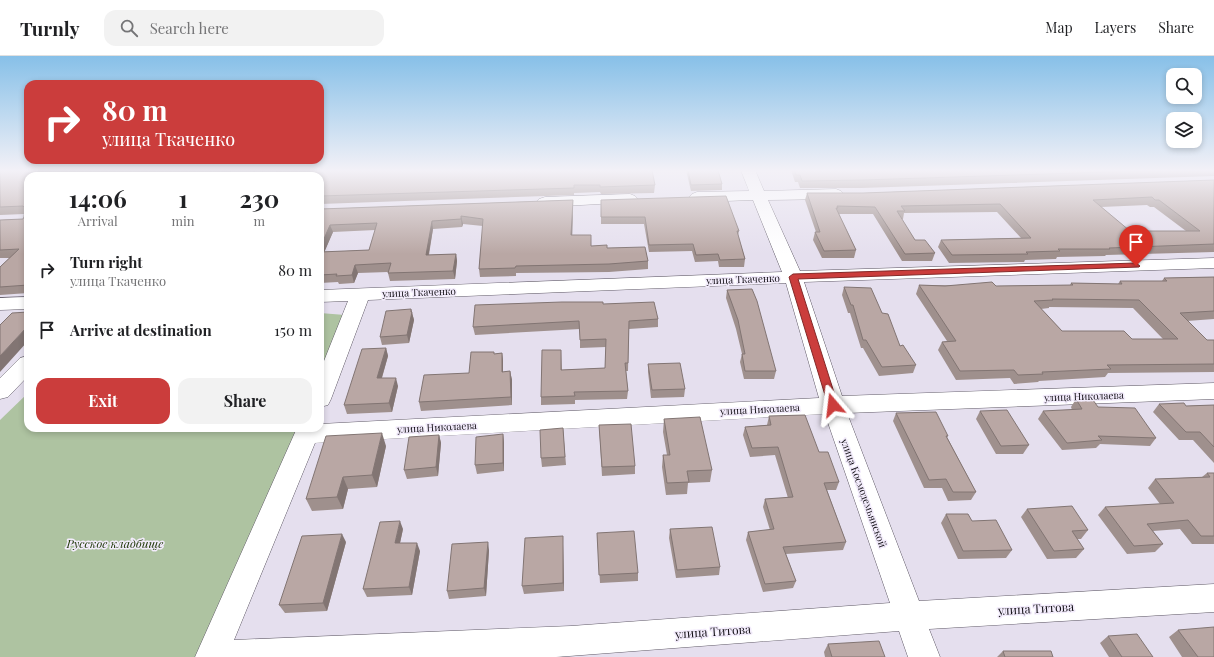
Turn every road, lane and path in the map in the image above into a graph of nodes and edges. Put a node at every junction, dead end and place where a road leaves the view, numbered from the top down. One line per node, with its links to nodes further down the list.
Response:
1 (759, 198): 5 (street, улица Космодемьянской)
2 (646, 199): 3 (street)
3 (527, 203)
4 (1214, 263): 5 (street, улица Ткаченко)
5 (793, 277): 6 (street, улица Ткаченко); 14 (street, улица Космодемьянской)
6 (360, 295): 7 (street, улица Ткаченко); 11 (street)
7 (324, 296)
8 (24, 303): 9 (street)
9 (0, 304)
10 (24, 367): 12 (street)
11 (324, 390)
12 (0, 391)
13 (1214, 391): 14 (street, улица Николаева)
14 (833, 405): 15 (street, улица Николаева); 18 (street, улица Космодемьянской)
15 (324, 430)
16 (308, 432): 19 (street)
17 (1214, 598): 18 (street, улица Титова)
18 (909, 616): 19 (street, улица Титова); 20 (street, улица Космодемьянской)
19 (211, 657)
20 (924, 657)

